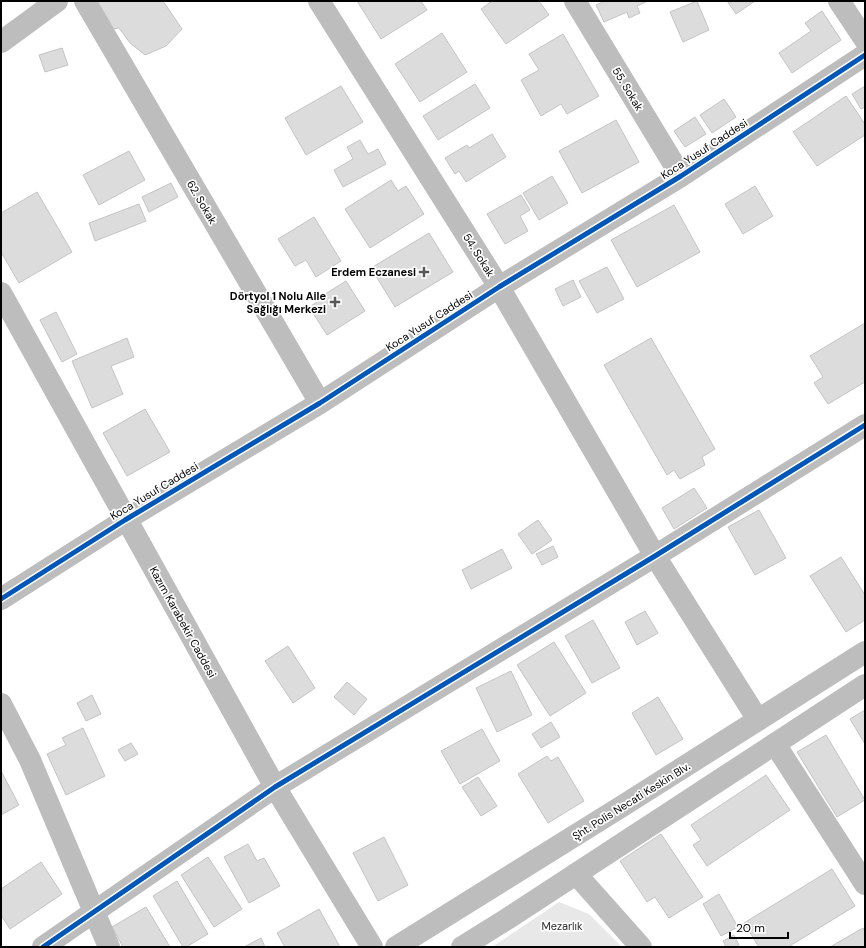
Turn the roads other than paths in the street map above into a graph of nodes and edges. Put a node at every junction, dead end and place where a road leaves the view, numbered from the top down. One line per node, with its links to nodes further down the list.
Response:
1 (57, 1): 7 (street)
2 (85, 1): 12 (street, 62. Sokak)
3 (319, 1): 10 (street, 54. Sokak)
4 (575, 1): 9 (street, 55. Sokak)
5 (839, 1): 6 (street)
6 (865, 40)
7 (1, 42)
8 (865, 55): 9 (street, Koca Yusuf Caddesi)
9 (681, 176): 10 (street, Koca Yusuf Caddesi)
10 (499, 287): 12 (street, Koca Yusuf Caddesi); 15 (street, 54. Sokak)
11 (1, 293): 14 (street, Kazım Karabekir Caddesi)
12 (320, 404): 14 (street, Koca Yusuf Caddesi)
13 (865, 425): 15 (street)
14 (125, 520): 16 (street, Koca Yusuf Caddesi); 22 (street, Kazım Karabekir Caddesi)
15 (655, 556): 20 (street, 54. Sokak); 22 (street)
16 (1, 599)
17 (865, 652): 20 (street, Şht. Polis Necati Keskin Blv.)
18 (865, 685): 21 (street)
19 (1, 704): 25 (street)
20 (758, 720): 29 (street, Şht. Polis Necati Keskin Blv.)
21 (775, 744): 23 (street); 24 (street)
22 (274, 787): 25 (street); 28 (street, Kazım Karabekir Caddesi)
23 (576, 874): 30 (street); 31 (street)
24 (865, 884)
25 (94, 912): 26 (street); 27 (street)
26 (43, 947)
27 (110, 947)
28 (372, 947)
29 (396, 947)
30 (462, 947)
31 (640, 947)

